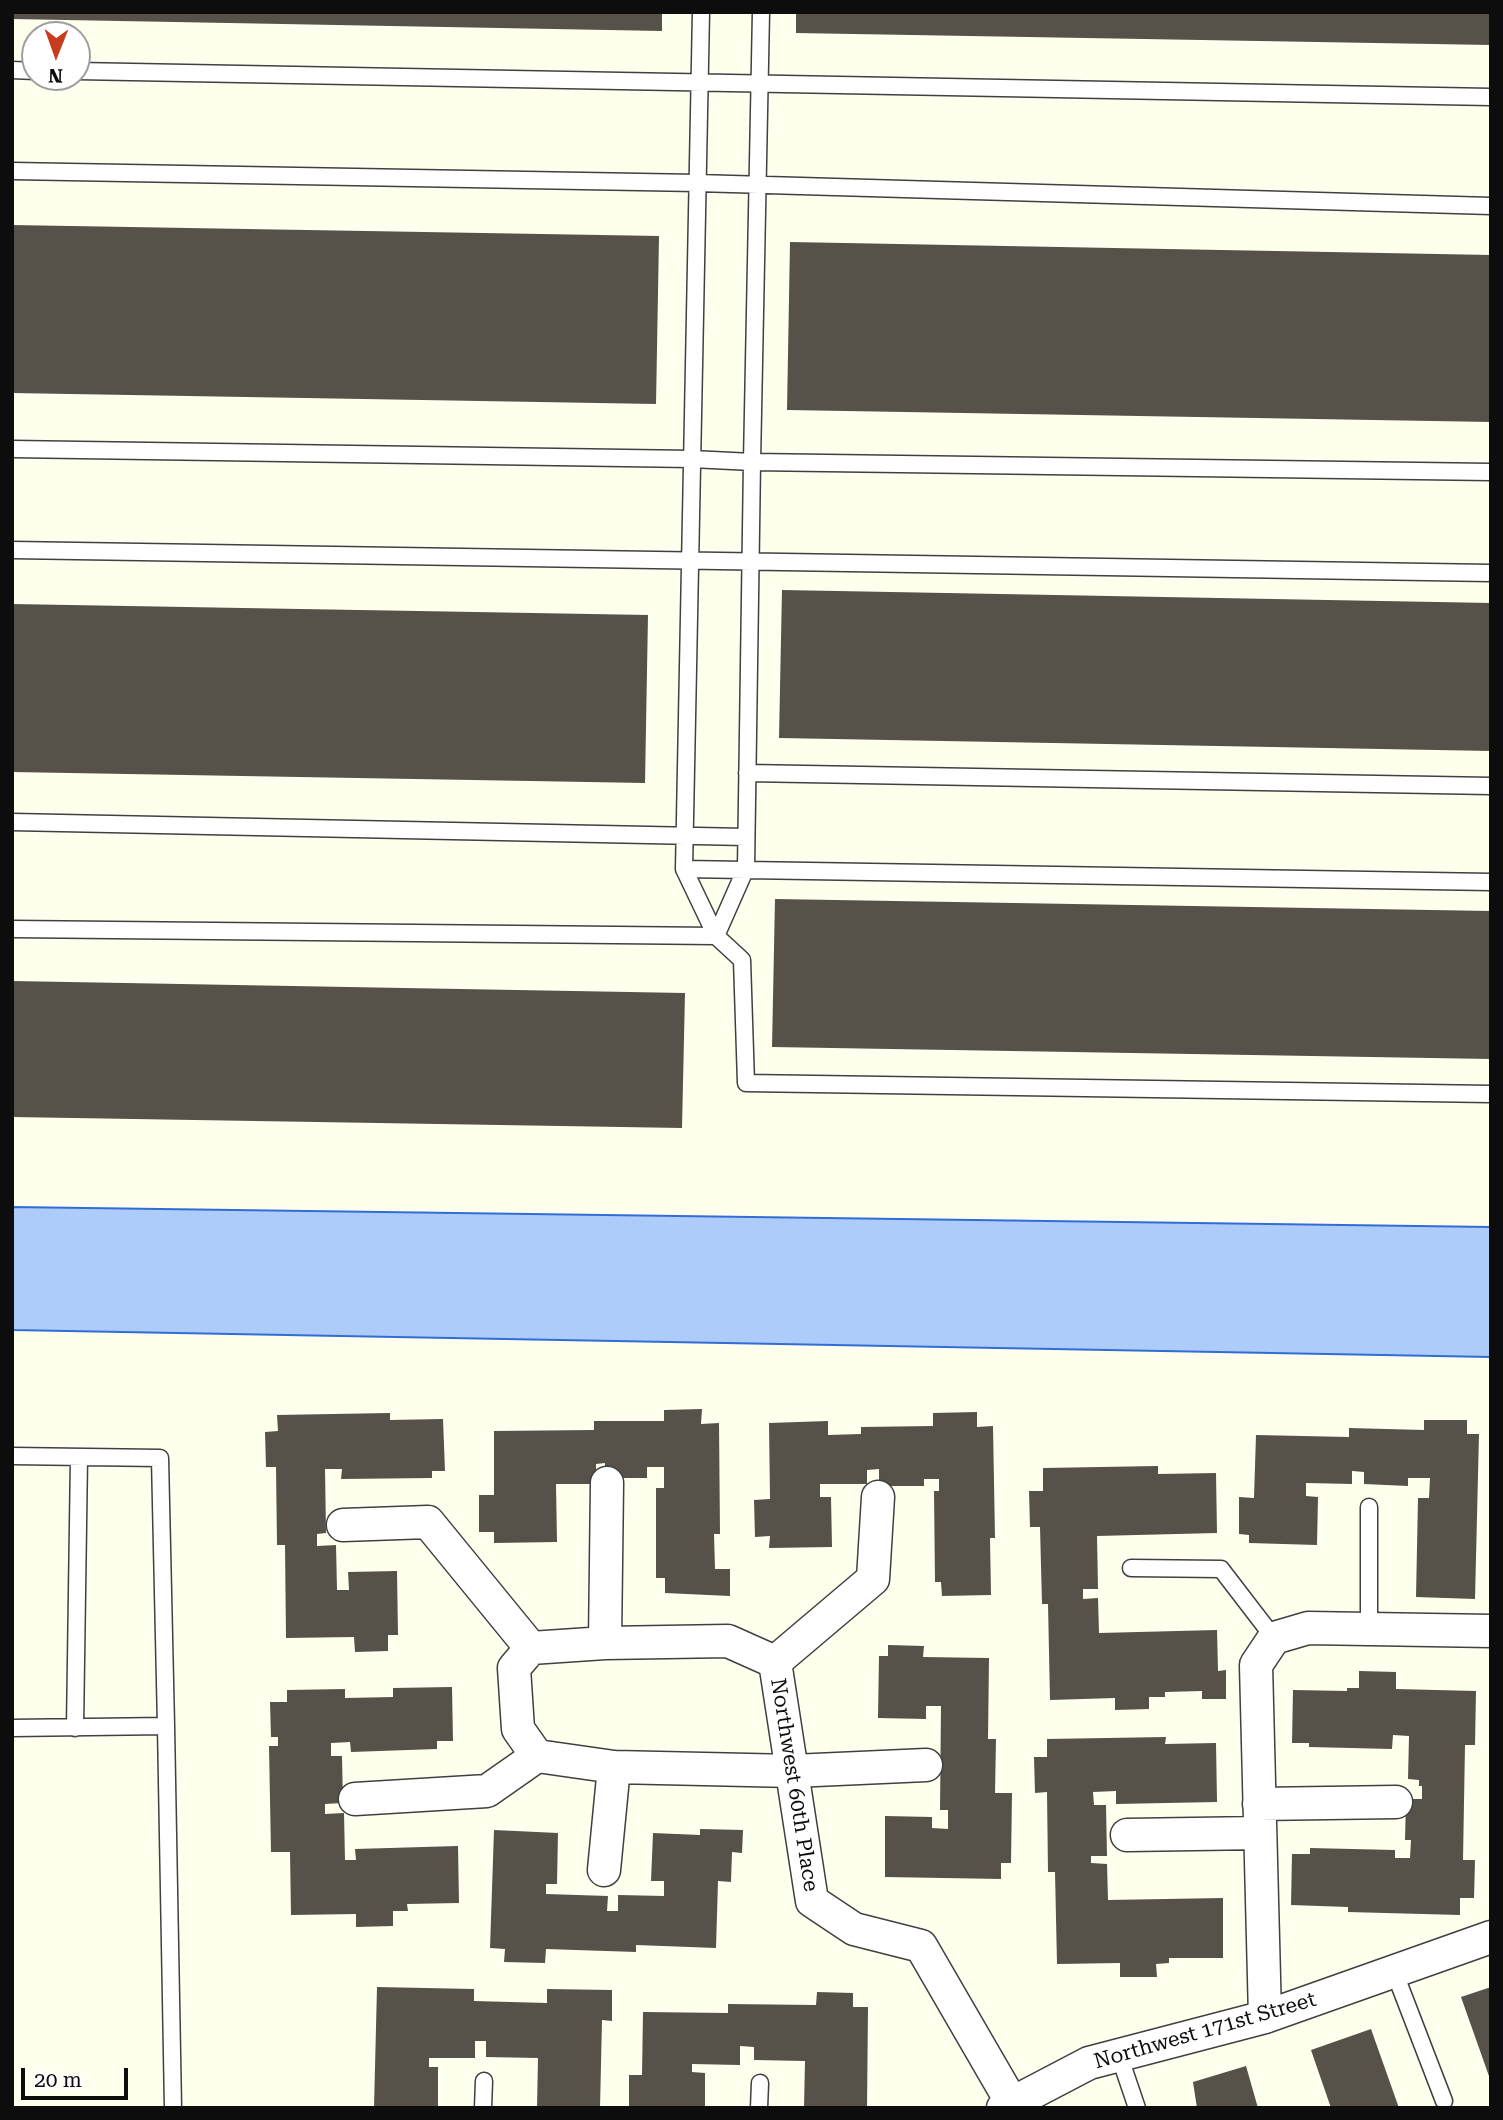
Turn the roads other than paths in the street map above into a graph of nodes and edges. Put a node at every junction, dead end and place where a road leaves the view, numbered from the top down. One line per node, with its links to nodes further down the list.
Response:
1 (701, 12): 4 (lane)
2 (761, 12): 5 (lane)
3 (91, 71): 4 (lane)
4 (700, 82): 5 (lane); 8 (lane)
5 (759, 83): 6 (lane); 9 (lane)
6 (1491, 97)
7 (12, 171): 8 (lane)
8 (697, 183): 9 (lane); 12 (lane)
9 (758, 185): 10 (lane); 13 (lane)
10 (1491, 206)
11 (12, 449): 12 (lane)
12 (692, 459): 13 (lane); 16 (lane)
13 (752, 462): 14 (lane); 17 (lane)
14 (1491, 472)
15 (12, 550): 16 (lane)
16 (690, 561): 17 (lane); 22 (lane)
17 (750, 561): 18 (lane); 19 (lane)
18 (1491, 573)
19 (747, 774): 20 (lane); 23 (lane)
20 (1491, 786)
21 (12, 822): 22 (lane)
22 (683, 837): 23 (lane); 25 (lane)
23 (746, 837): 24 (lane)
24 (746, 868): 25 (lane); 26 (lane); 28 (lane)
25 (684, 869): 28 (lane)
26 (1491, 883)
27 (12, 929): 28 (lane)
28 (716, 936): 29 (lane)
29 (1491, 1094)
30 (12, 1456): 31 (lane)
31 (79, 1457): 43 (lane); 45 (lane)
32 (607, 1483): 40 (street)
33 (878, 1497): 42 (street, Northwest 60th Place)
34 (1368, 1507): 37 (lane)
35 (343, 1525): 41 (street)
36 (1131, 1568): 39 (lane)
37 (1369, 1629): 38 (street); 39 (street)
38 (1491, 1631)
39 (1274, 1638): 52 (street)
40 (605, 1643): 41 (street); 42 (street)
41 (531, 1648): 46 (street)
42 (775, 1662): 49 (street, Northwest 60th Place)
43 (166, 1726): 45 (lane); 63 (lane)
44 (12, 1728): 45 (lane)
45 (75, 1728)
46 (537, 1756): 48 (street); 50 (street)
47 (926, 1765): 49 (street)
48 (614, 1767): 49 (street); 54 (street)
49 (793, 1770): 62 (street, Northwest 60th Place)
50 (355, 1799)
51 (1396, 1802): 52 (street)
52 (1260, 1818): 53 (street); 57 (street)
53 (1127, 1835)
54 (604, 1870)
55 (1491, 1937): 56 (street, Northwest 171st Street)
56 (1394, 1971): 57 (street, Northwest 171st Street); 61 (lane)
57 (1265, 2017): 58 (street, Northwest 171st Street)
58 (1119, 2055): 62 (street, Northwest 171st Street); 66 (lane)
59 (484, 2081): 64 (lane)
60 (760, 2083): 65 (lane)
61 (1444, 2101)
62 (1007, 2106)
63 (173, 2108)
64 (483, 2108)
65 (759, 2108)
66 (1137, 2108)

